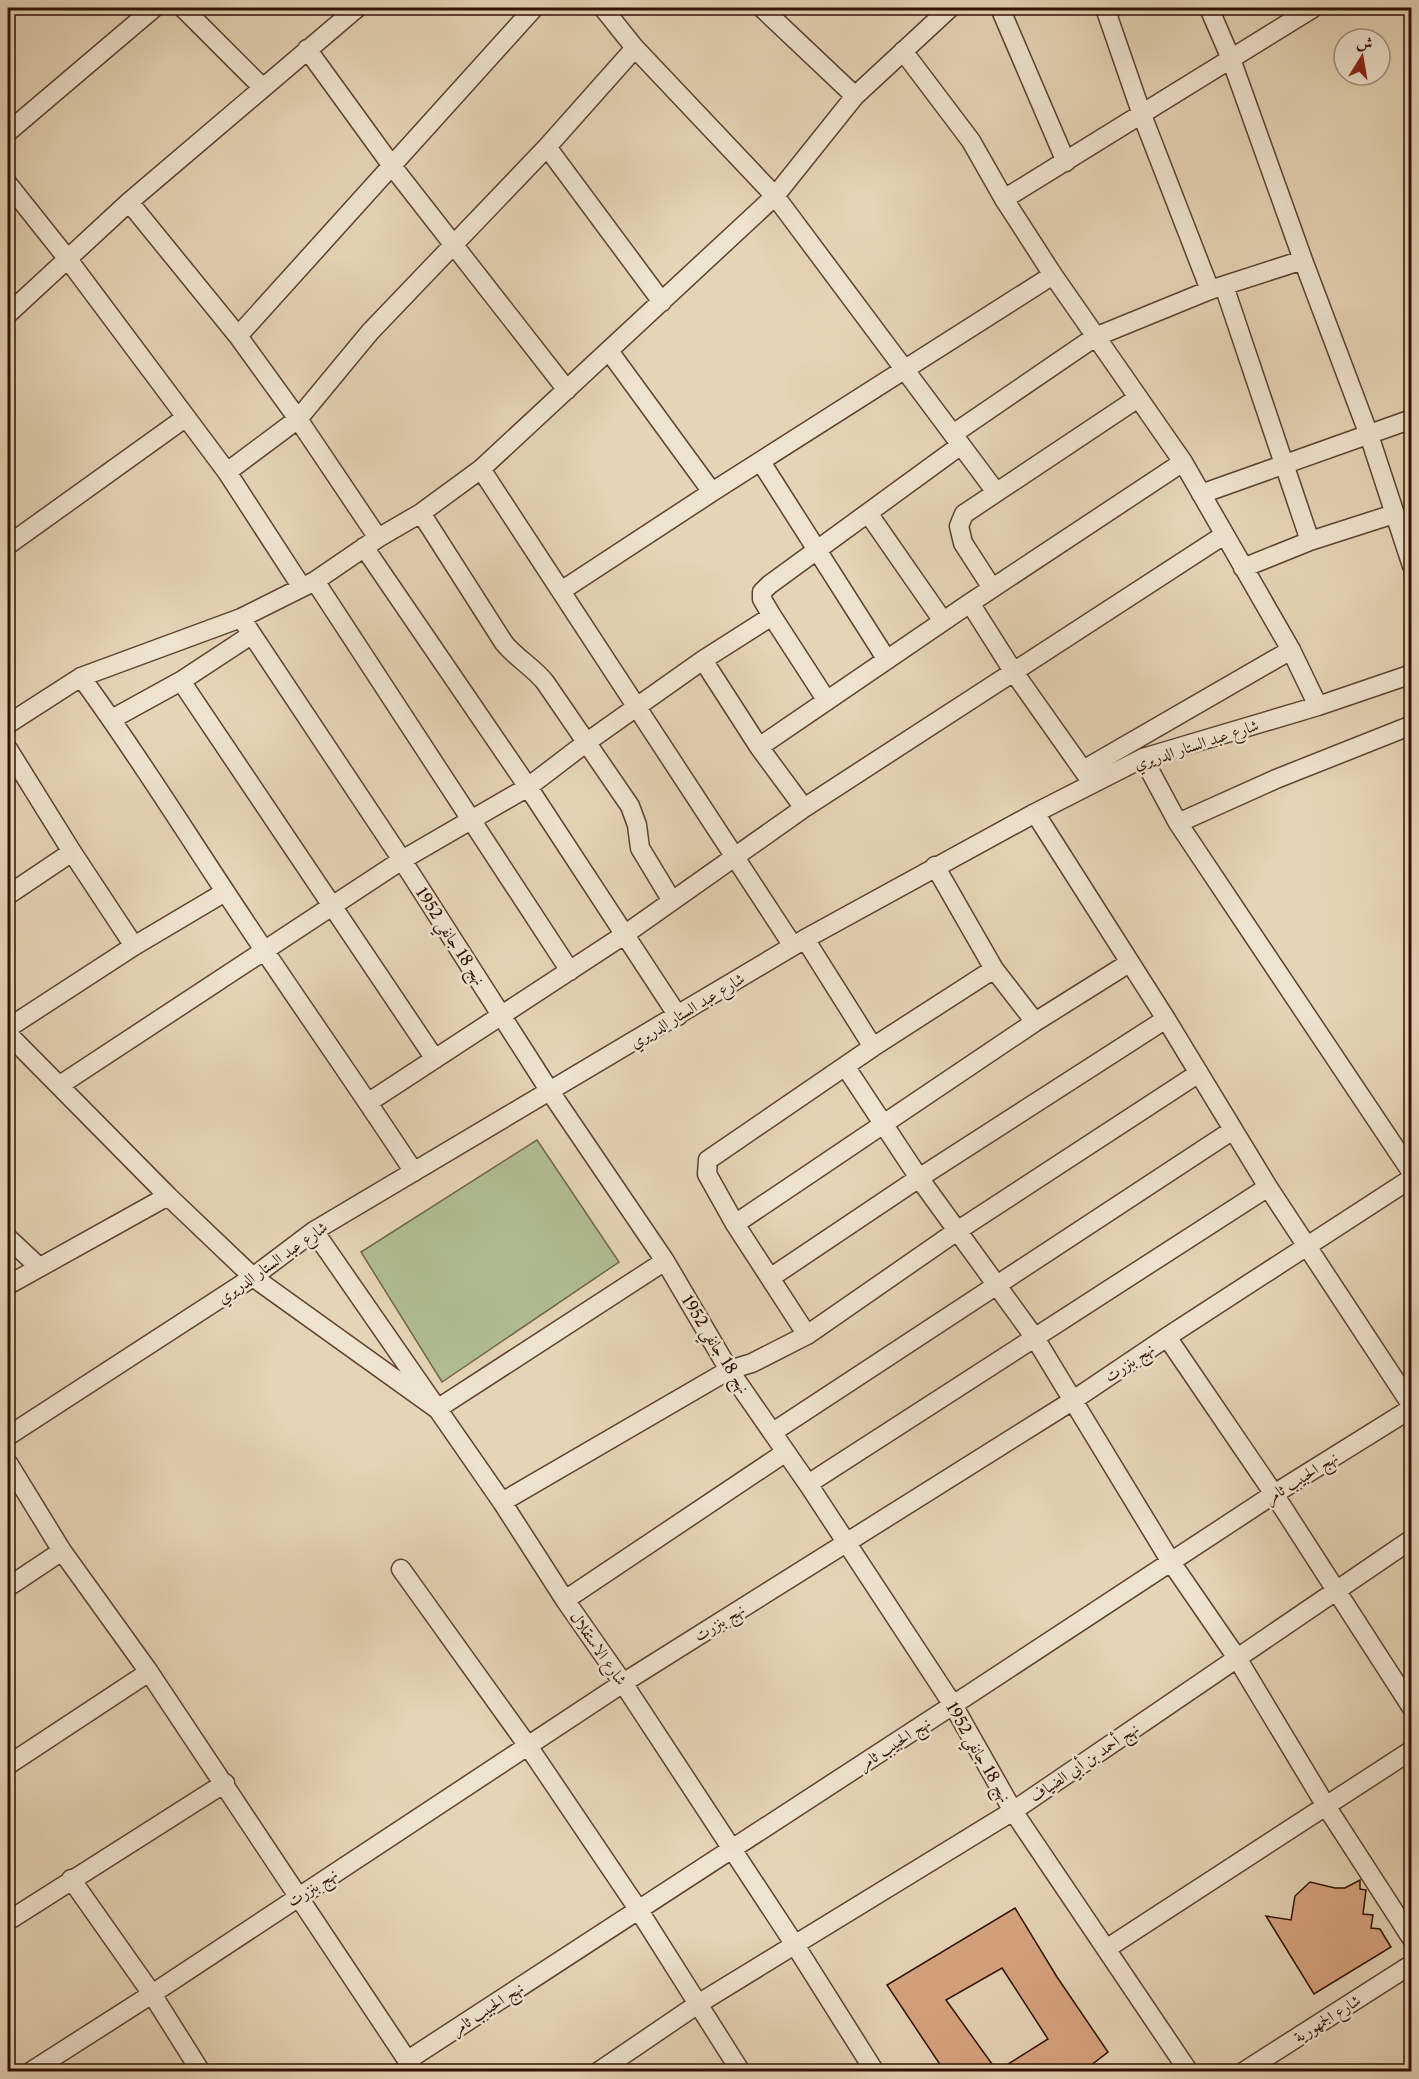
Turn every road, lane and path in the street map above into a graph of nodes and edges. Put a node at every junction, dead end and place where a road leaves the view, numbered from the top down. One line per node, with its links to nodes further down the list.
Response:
1 (154, 8): 19 (street)
2 (183, 8): 16 (street)
3 (357, 8): 13 (street)
4 (534, 8): 22 (street)
5 (603, 8): 12 (street)
6 (762, 8): 17 (street)
7 (950, 8): 14 (street)
8 (1000, 8): 21 (street)
9 (1105, 8): 18 (street)
10 (1209, 8): 15 (street)
11 (1307, 9): 15 (street)
12 (635, 48): 20 (street); 24 (street)
13 (307, 49): 16 (street); 22 (street)
14 (903, 51): 17 (street); 25 (street)
15 (1231, 59): 18 (street); 29 (street)
16 (262, 87): 26 (street)
17 (855, 96): 24 (street)
18 (1142, 115): 21 (street); 31 (street)
19 (8, 132)
20 (547, 147): 27 (street); 32 (street)
21 (1066, 162): 25 (street)
22 (392, 166): 27 (street); 34 (street)
23 (8, 184): 28 (street)
24 (775, 196): 32 (street); 37 (street)
25 (1004, 199): 30 (street)
26 (129, 202): 28 (street); 34 (street)
27 (453, 245): 38 (street); 41 (street)
28 (66, 258): 33 (street); 40 (street)
29 (1303, 260): 31 (street); 43 (street)
30 (1053, 275): 35 (street); 37 (street)
31 (1217, 288): 35 (street); 47 (street)
32 (662, 302): 36 (street)
33 (8, 314)
34 (238, 336): 41 (street)
35 (1095, 337): 39 (street); 44 (street)
36 (609, 351): 38 (street); 50 (street)
37 (905, 369): 44 (street); 45 (street)
38 (567, 390): 48 (street)
39 (1138, 398): 46 (street); 51 (street)
40 (185, 418): 49 (street); 59 (street)
41 (298, 419): 49 (street); 58 (street)
42 (1412, 420): 43 (street)
43 (1369, 435): 47 (street); 55 (street)
44 (957, 440): 51 (street); 54 (street)
45 (761, 462): 50 (street); 60 (street)
46 (1183, 462): 52 (street); 64 (street)
47 (1284, 464): 52 (street); 57 (street)
48 (481, 469): 53 (street); 65 (street)
49 (227, 472): 63 (street)
50 (712, 492): 65 (street)
51 (996, 492): 64 (street)
52 (1201, 494): 56 (street)
53 (421, 513): 58 (street); 84 (street)
54 (868, 513): 60 (street); 69 (street)
55 (1394, 514): 57 (street); 61 (street)
56 (1224, 535): 62 (street); 74 (street)
57 (1310, 541): 62 (street)
58 (371, 542): 63 (street); 89 (street)
59 (8, 545)
60 (817, 550): 67 (street); 73 (street)
61 (1412, 566)
62 (1243, 568): 71 (street)
63 (308, 584): 68 (street); 92 (street)
64 (992, 588): 66 (street)
65 (561, 591): 80 (street)
66 (969, 603): 69 (street); 74 (street)
67 (772, 616): 72 (street); 78 (street)
68 (241, 618): 70 (street, نهج 18 جانفي 1952); 76 (street)
69 (943, 621): 73 (street)
70 (251, 635): 77 (street); 96 (street, نهج 18 جانفي 1952)
71 (1291, 650): 79 (street); 88 (street)
72 (703, 660): 80 (street); 85 (street)
73 (887, 660): 78 (street)
74 (1013, 671): 88 (street); 90 (street)
75 (1412, 674): 79 (street, شارع عبد الستار الدريري)
76 (81, 677): 81 (street); 82 (street)
77 (181, 681): 81 (street); 101 (street)
78 (827, 701): 85 (street)
79 (1318, 706): 87 (street, شارع عبد الستار الدريري)
80 (638, 707): 84 (street); 95 (street)
81 (112, 719): 98 (street)
82 (8, 724)
83 (1412, 725): 93 (street)
84 (586, 742): 89 (street); 100 (street)
85 (759, 747): 90 (street)
86 (8, 749): 94 (street)
87 (1143, 759): 88 (street, شارع عبد الستار الدريري); 93 (street)
88 (1088, 777): 91 (street, شارع عبد الستار الدريري)
89 (528, 787): 92 (street); 102 (street)
90 (804, 808): 95 (street)
91 (1035, 813): 97 (street, شارع عبد الستار الدريري); 106 (street)
92 (472, 819): 96 (street); 108 (street)
93 (1178, 823): 125 (street)
94 (72, 852): 99 (street); 104 (street)
95 (735, 857): 100 (street); 103 (street)
96 (402, 860): 101 (street); 109 (street, نهج 18 جانفي 1952)
97 (935, 866): 103 (street, شارع عبد الستار الدريري); 107 (street)
98 (225, 892): 104 (street); 105 (street)
99 (8, 895)
100 (672, 901): 102 (street)
101 (332, 908): 105 (street); 116 (street)
102 (624, 935): 108 (street); 110 (street)
103 (799, 943): 110 (street, شارع عبد الستار الدريري); 115 (street)
104 (134, 946): 113 (street)
105 (264, 951): 119 (street); 121 (street)
106 (1129, 963): 111 (street); 112 (street)
107 (994, 969): 112 (street); 115 (street)
108 (570, 971): 109 (street)
109 (501, 1014): 116 (street); 120 (street, نهج 18 جانفي 1952)
110 (678, 1016): 120 (street, شارع عبد الستار الدريري)
111 (1166, 1019): 118 (street); 126 (street)
112 (1035, 1022): 122 (street)
113 (8, 1028)
114 (8, 1034): 119 (street)
115 (873, 1047): 117 (street)
116 (435, 1059): 121 (street)
117 (845, 1066): 122 (street); 129 (street)
118 (1199, 1073): 123 (street); 131 (street)
119 (60, 1086): 128 (street)
120 (549, 1090): 124 (street, شارع عبد الستار الدريري); 134 (street, نهج 18 جانفي 1952)
121 (369, 1102): 124 (street)
122 (883, 1124): 126 (street); 129 (street)
123 (1233, 1130): 127 (street); 139 (street)
124 (414, 1172): 130 (street, شارع عبد الستار الدريري)
125 (1412, 1175): 133 (street, نهج بنزرت)
126 (919, 1178): 131 (street); 138 (street)
127 (1268, 1188): 133 (street); 142 (street)
128 (168, 1196): 135 (street); 137 (street)
129 (735, 1224): 138 (street)
130 (314, 1231): 137 (street, شارع عبد الستار الدريري); 146 (street, شارع الاستقلال)
131 (957, 1231): 139 (street); 140 (street)
132 (8, 1238): 135 (street)
133 (1305, 1246): 141 (street, نهج بنزرت); 145 (street)
134 (665, 1262): 143 (street, نهج 18 جانفي 1952); 146 (street)
135 (39, 1267): 136 (street)
136 (12, 1277)
137 (253, 1277): 146 (street); 148 (street, شارع عبد الستار الدريري)
138 (770, 1278): 140 (street)
139 (996, 1286): 142 (street); 147 (street)
140 (807, 1335): 143 (street)
141 (1167, 1336): 144 (street, نهج بنزرت); 152 (street)
142 (1035, 1338): 144 (street); 151 (street)
143 (729, 1370): 147 (street, نهج 18 جانفي 1952); 153 (street)
144 (1072, 1401): 155 (street, نهج بنزرت); 157 (street)
145 (1412, 1407): 152 (street, نهج الحبيب ثامر)
146 (437, 1410): 153 (street, شارع الاستقلال)
147 (773, 1432): 149 (street, نهج 18 جانفي 1952)
148 (8, 1436)
149 (786, 1452): 151 (street, نهج 18 جانفي 1952); 161 (street)
150 (8, 1464): 156 (street)
151 (808, 1484): 155 (street, نهج 18 جانفي 1952)
152 (1274, 1494): 157 (street, نهج الحبيب ثامر); 160 (street)
153 (502, 1502): 161 (street, شارع الاستقلال)
154 (1412, 1539): 160 (street, نهج أحمد بن أبي الضياف)
155 (847, 1543): 164 (street, نهج بنزرت); 165 (street, نهج 18 جانفي 1952)
156 (62, 1551): 159 (street); 163 (street)
157 (1171, 1562): 162 (street); 165 (street, نهج الحبيب ثامر)
158 (401, 1569): 167 (street)
159 (8, 1587)
160 (1336, 1592): 162 (street, نهج أحمد بن أبي الضياف); 166 (street)
161 (565, 1600): 164 (street, شارع الاستقلال)
162 (1236, 1658): 171 (street); 172 (street, نهج أحمد بن أبي الضياف)
163 (149, 1672): 169 (street); 170 (street)
164 (623, 1683): 167 (street, نهج بنزرت); 173 (street, شارع الاستقلال)
165 (953, 1705): 172 (street, نهج 18 جانفي 1952); 173 (street, نهج الحبيب ثامر)
166 (1412, 1708)
167 (528, 1746): 175 (street, نهج بنزرت); 176 (street)
168 (1412, 1750): 171 (street)
169 (8, 1765)
170 (225, 1784): 174 (street); 175 (street)
171 (1326, 1806): 178 (street); 180 (street)
172 (1013, 1811): 179 (street, نهج أحمد بن أبي الضياف); 180 (street, نهج 18 جانفي 1952)
173 (731, 1848): 176 (street, نهج الحبيب ثامر); 179 (street, شارع الاستقلال)
174 (71, 1879): 177 (street); 182 (street)
175 (298, 1896): 182 (street, نهج بنزرت); 184 (street)
176 (638, 1909): 183 (street); 184 (street, نهج الحبيب ثامر)
177 (8, 1921)
178 (1412, 1939)
179 (795, 1945): 183 (street, نهج أحمد بن أبي الضياف); 189 (street, شارع الاستقلال)
180 (1106, 1949): 190 (street, نهج 18 جانفي 1952)
181 (1412, 1964): 191 (street, شارع الجمهورية)
182 (152, 1994): 185 (street, نهج بنزرت); 186 (street)
183 (698, 2004): 187 (street, نهج أحمد بن أبي الضياف); 188 (street)
184 (412, 2066)
185 (30, 2072)
186 (201, 2072)
187 (598, 2072)
188 (741, 2072)
189 (875, 2072)
190 (1189, 2072)
191 (1243, 2072)

